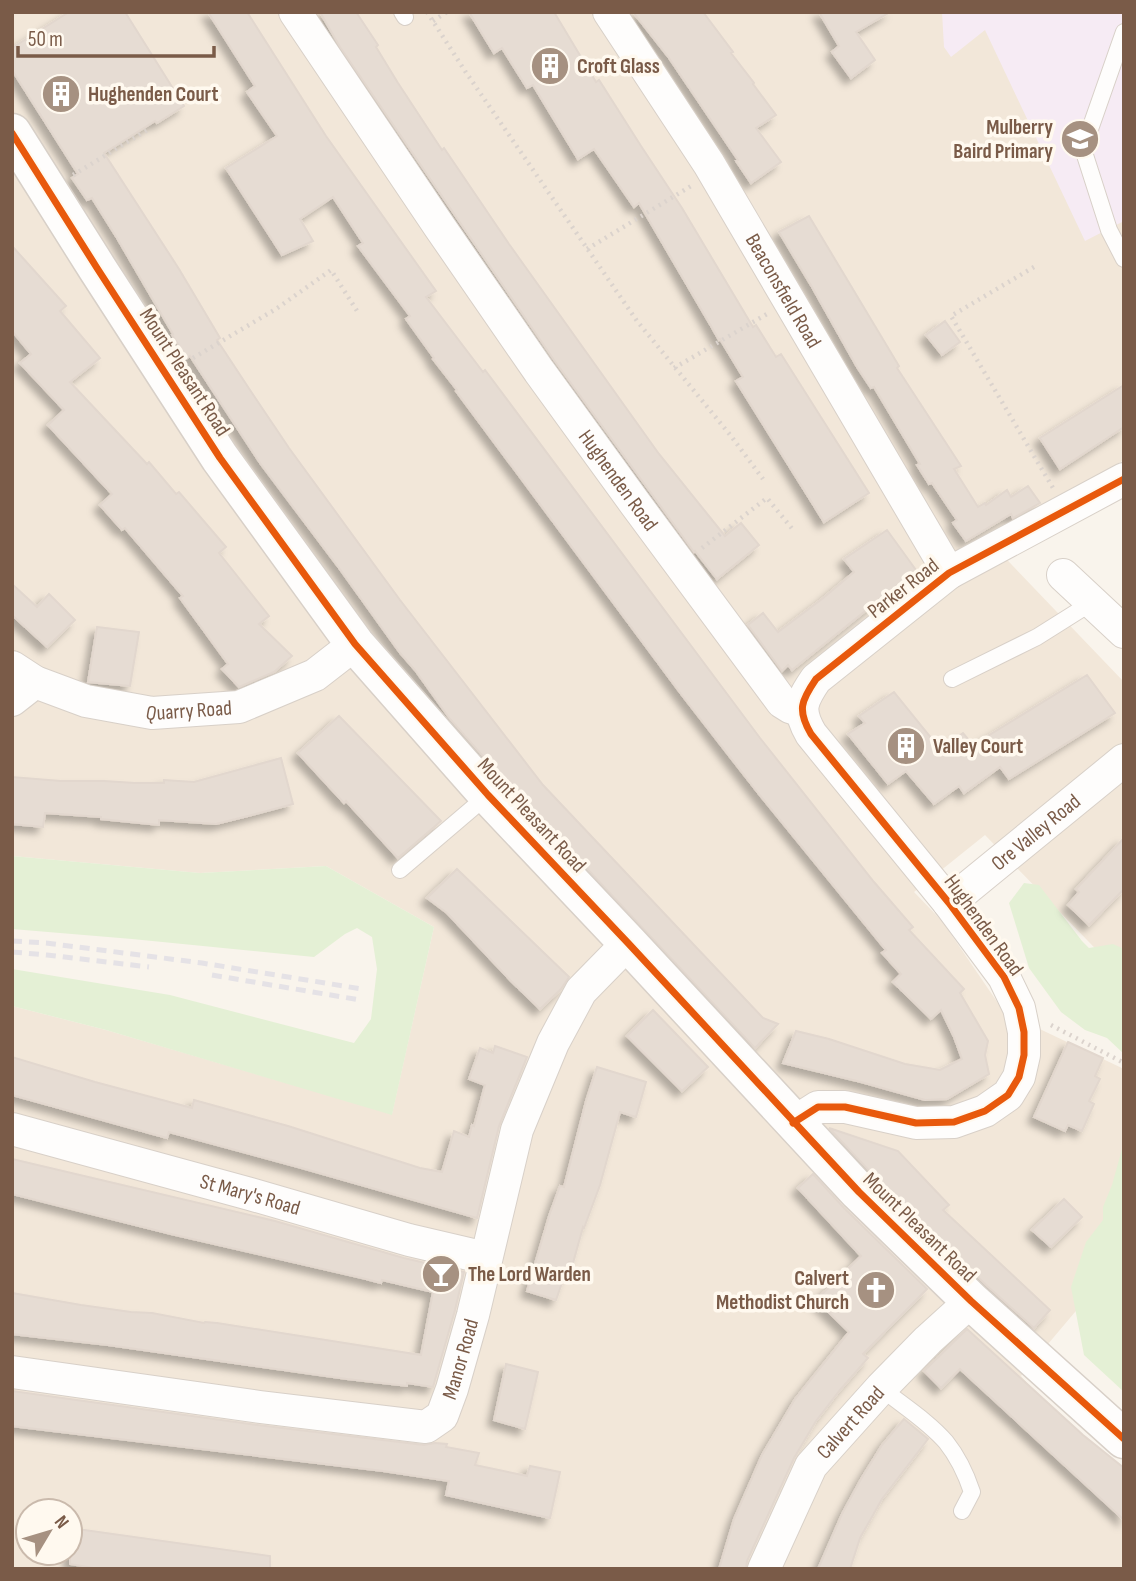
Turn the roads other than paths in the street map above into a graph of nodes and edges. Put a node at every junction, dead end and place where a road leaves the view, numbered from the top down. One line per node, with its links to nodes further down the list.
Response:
1 (295, 12): 14 (street, Hughenden Road)
2 (609, 12): 7 (street, Beaconsfield Road)
3 (1124, 32): 5 (lane)
4 (12, 133): 11 (street, Mount Pleasant Road)
5 (1124, 259)
6 (1124, 479): 7 (street, Parker Road)
7 (949, 573): 14 (street, Parker Road)
8 (1063, 575): 9 (street)
9 (1091, 603): 10 (street); 12 (lane)
10 (1124, 632)
11 (355, 644): 13 (street, Quarry Road); 16 (street, Mount Pleasant Road)
12 (953, 679)
13 (20, 683)
14 (802, 710): 18 (street, Hughenden Road)
15 (1124, 760): 18 (street, Ore Valley Road)
16 (488, 795): 17 (lane); 19 (street, Mount Pleasant Road)
17 (400, 870)
18 (948, 903): 20 (street, Hughenden Road)
19 (628, 943): 20 (street, Mount Pleasant Road); 22 (street, Manor Road)
20 (793, 1123): 23 (street, Mount Pleasant Road)
21 (12, 1129): 22 (street, St Mary's Road)
22 (486, 1258): 24 (street, Manor Road)
23 (971, 1301): 25 (street, Calvert Road); 26 (street, Mount Pleasant Road)
24 (12, 1372)
25 (881, 1388): 27 (lane); 28 (street, Calvert Road)
26 (1124, 1439)
27 (962, 1511)
28 (764, 1569)

